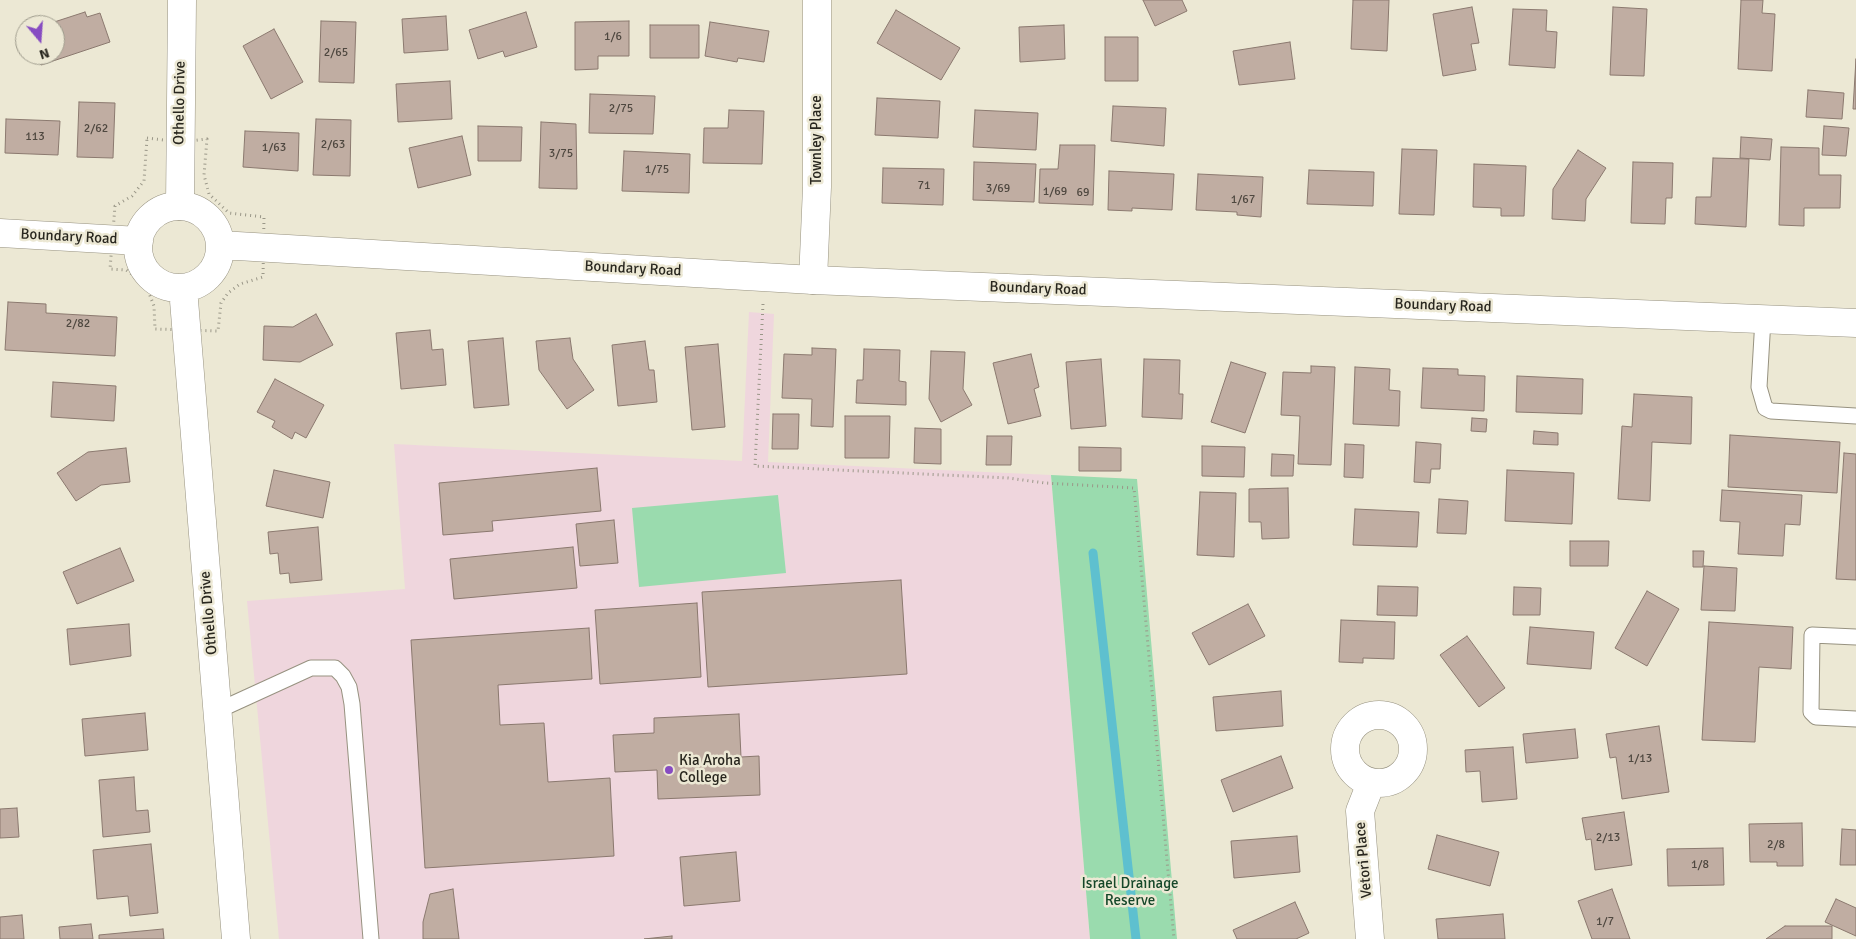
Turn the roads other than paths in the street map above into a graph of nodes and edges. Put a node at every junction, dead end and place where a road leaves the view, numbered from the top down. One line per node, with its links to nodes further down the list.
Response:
1 (182, 0): 3 (main road, Othello Drive)
2 (817, 0): 7 (main road, Townley Place)
3 (180, 206): 5 (main road, Boundary Road); 6 (main road)
4 (0, 233): 5 (main road, Boundary Road)
5 (139, 241): 8 (main road, Boundary Road)
6 (220, 245): 7 (main road, Boundary Road); 8 (main road)
7 (814, 280): 9 (main road, Boundary Road)
8 (183, 288): 13 (main road, Othello Drive)
9 (1763, 319): 10 (main road, Boundary Road); 11 (lane)
10 (1856, 323)
11 (1856, 416)
12 (1856, 637): 14 (lane)
13 (217, 711): 16 (main road, Othello Drive); 17 (lane)
14 (1856, 719)
15 (1372, 783): 18 (main road, Vetori Place)
16 (236, 939)
17 (371, 939)
18 (1370, 939)

